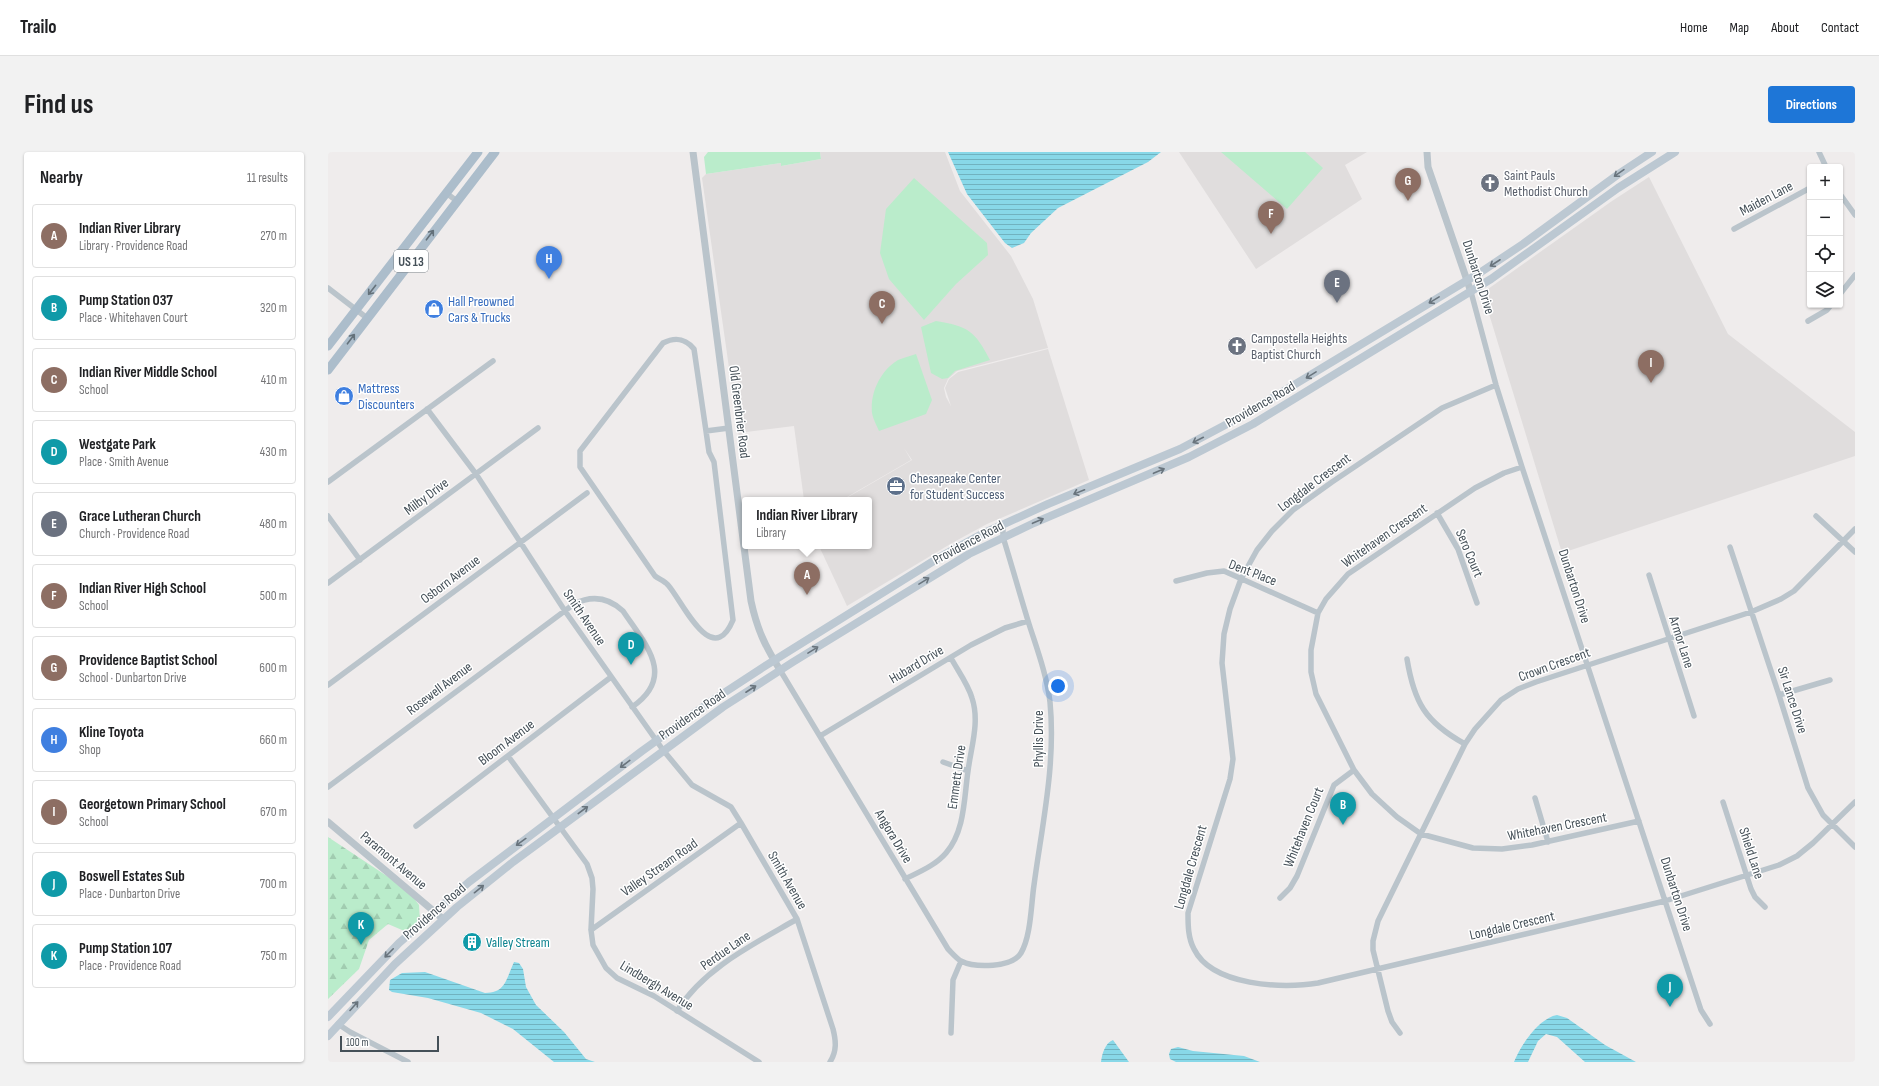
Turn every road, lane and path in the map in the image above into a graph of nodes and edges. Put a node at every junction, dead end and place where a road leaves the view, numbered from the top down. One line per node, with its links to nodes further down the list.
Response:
1 (478, 152): 10 (main road, US 13)
2 (494, 152): 12 (main road, US 13)
3 (694, 152): 30 (street, Old Greenbrier Road)
4 (1427, 152): 16 (street, Dunbarton Drive)
5 (1652, 152): 16 (main road, Providence Road, one-way to 16)
6 (1675, 152): 19 (main road, Providence Road)
7 (1819, 152): 8 (street)
8 (1825, 164)
9 (1807, 190): 14 (street, Maiden Lane)
10 (446, 193): 12 (street); 21 (main road, US 13, one-way to 21)
11 (1843, 198): 13 (street)
12 (457, 201): 22 (main road, US 13, one-way to 12)
13 (1855, 215)
14 (1734, 229)
15 (1855, 275): 18 (street)
16 (1467, 280): 19 (street, Dunbarton Drive); 39 (main road, Providence Road, one-way to 39)
17 (328, 288): 21 (street)
18 (1843, 290)
19 (1471, 292): 27 (street, Dunbarton Drive); 42 (main road, Providence Road, one-way to 19)
20 (1828, 308): 23 (street)
21 (356, 310): 22 (street); 24 (main road, US 13)
22 (367, 318): 26 (main road, US 13, one-way to 22)
23 (1808, 320)
24 (328, 346)
25 (493, 361): 28 (street)
26 (328, 370)
27 (1496, 385): 32 (street, Dunbarton Drive); 50 (street, Longdale Crescent)
28 (427, 409): 33 (street, Smith Avenue); 34 (street)
29 (538, 428): 33 (street, Milby Drive)
30 (729, 428): 31 (street); 40 (street, Old Greenbrier Road)
31 (706, 431): 31 (street)
32 (1522, 467): 36 (street, Whitehaven Crescent); 62 (street, Dunbarton Drive)
33 (476, 474): 44 (street, Smith Avenue); 48 (street, Milby Drive)
34 (328, 482)
35 (587, 493): 44 (street, Osborn Avenue)
36 (1437, 514): 53 (street, Sero Court); 56 (street, Whitehaven Crescent)
37 (328, 516): 48 (street)
38 (1816, 516): 43 (street)
39 (1003, 524): 42 (street, Phyllis Drive); 61 (main road, Providence Road)
40 (742, 526)
41 (1855, 529): 43 (street, Crown Crescent)
42 (1003, 537): 57 (street, Phyllis Drive); 63 (main road, Providence Road, one-way to 42)
43 (1844, 541): 47 (street); 55 (street, Crown Crescent)
44 (520, 542): 54 (street, Smith Avenue); 66 (street, Osborn Avenue)
45 (1730, 547): 55 (street, Sir Lance Drive)
46 (745, 549): 61 (street, Old Greenbrier Road)
47 (1855, 552)
48 (360, 560): 52 (street, Milby Drive)
49 (1649, 575): 58 (street, Armor Lane)
50 (1241, 579): 51 (street, Dent Place); 56 (street, Dent Place); 102 (street, Longdale Crescent)
51 (1176, 581)
52 (328, 583)
53 (1477, 603)
54 (565, 611): 64 (street, Smith Avenue); 68 (street, Rosewell Avenue); 78 (street, Rosewell Avenue)
55 (1750, 612): 58 (street, Crown Crescent); 67 (street, Sir Lance Drive)
56 (1318, 613): 76 (street, Whitehaven Crescent)
57 (1028, 621): 59 (street, Hubard Drive); 101 (street, Phyllis Drive)
58 (1668, 638): 62 (street, Crown Crescent); 69 (street, Armor Lane)
59 (951, 658): 70 (street, Hubard Drive); 77 (street, Emmett Drive)
60 (1407, 658): 72 (street)
61 (774, 660): 63 (street, Old Greenbrier Road); 71 (main road, Providence Road)
62 (1586, 664): 72 (street, Crown Crescent); 83 (street, Dunbarton Drive)
63 (780, 670): 70 (street, Angora Drive); 73 (main road, Providence Road, one-way to 63)
64 (611, 677): 68 (street, Smith Avenue); 74 (street, Bloom Avenue)
65 (1830, 680): 67 (street)
66 (328, 685)
67 (1779, 695): 86 (street, Sir Lance Drive)
68 (632, 707): 71 (street, Smith Avenue)
69 (1694, 716)
70 (820, 736): 93 (street, Angora Drive)
71 (656, 741): 73 (street, Smith Avenue); 82 (main road, Providence Road, one-way to 82)
72 (1465, 744): 89 (street, Crown Crescent)
73 (663, 750): 85 (street, Smith Avenue); 88 (main road, Providence Road, one-way to 73)
74 (508, 756): 82 (street, Lindbergh Avenue); 87 (street, Bloom Avenue)
75 (943, 762): 77 (street)
76 (1354, 770): 89 (street, Whitehaven Crescent); 94 (street, Whitehaven Court)
77 (968, 771): 93 (street, Emmett Drive)
78 (328, 787)
79 (1535, 798): 90 (street)
80 (1723, 802): 92 (street, Shield Lane)
81 (1855, 802): 86 (street, Longdale Crescent)
82 (553, 818): 88 (street, Lindbergh Avenue); 97 (main road, Providence Road, one-way to 97)
83 (1639, 821): 90 (street, Whitehaven Crescent); 95 (street, Dunbarton Drive)
84 (328, 822): 97 (street, Paramont Avenue)
85 (741, 823): 99 (street, Smith Avenue); 100 (street, Valley Stream Road)
86 (1833, 824): 91 (street, Sir Lance Drive); 92 (street, Longdale Crescent)
87 (416, 826)
88 (560, 828): 98 (main road, Providence Road, one-way to 88); 100 (street, Lindbergh Avenue)
89 (1421, 834): 90 (street, Whitehaven Crescent); 102 (street, Crown Crescent)
90 (1548, 842)
91 (1855, 847)
92 (1746, 875): 95 (street, Longdale Crescent); 96 (street, Shield Lane)
93 (905, 879): 101 (street, Angora Drive)
94 (1280, 898)
95 (1666, 901): 102 (street, Longdale Crescent); 106 (street, Dunbarton Drive)
96 (1765, 907)
97 (434, 911): 98 (street, Paramont Avenue); 104 (main road, Providence Road, one-way to 104)
98 (444, 919): 105 (main road, Providence Road, one-way to 98)
99 (796, 919): 103 (street, Perdue Lane); 112 (street, Smith Avenue)
100 (590, 930): 103 (street, Lindbergh Avenue)
101 (961, 961): 107 (street)
102 (1378, 969): 108 (street, Crown Crescent)
103 (677, 1011): 111 (street, Lindbergh Avenue)
104 (328, 1018)
105 (338, 1024): 109 (main road, Providence Road); 110 (street)
106 (1710, 1024)
107 (951, 1033)
108 (1400, 1033)
109 (328, 1036)
110 (408, 1062)
111 (758, 1062)
112 (830, 1062)

